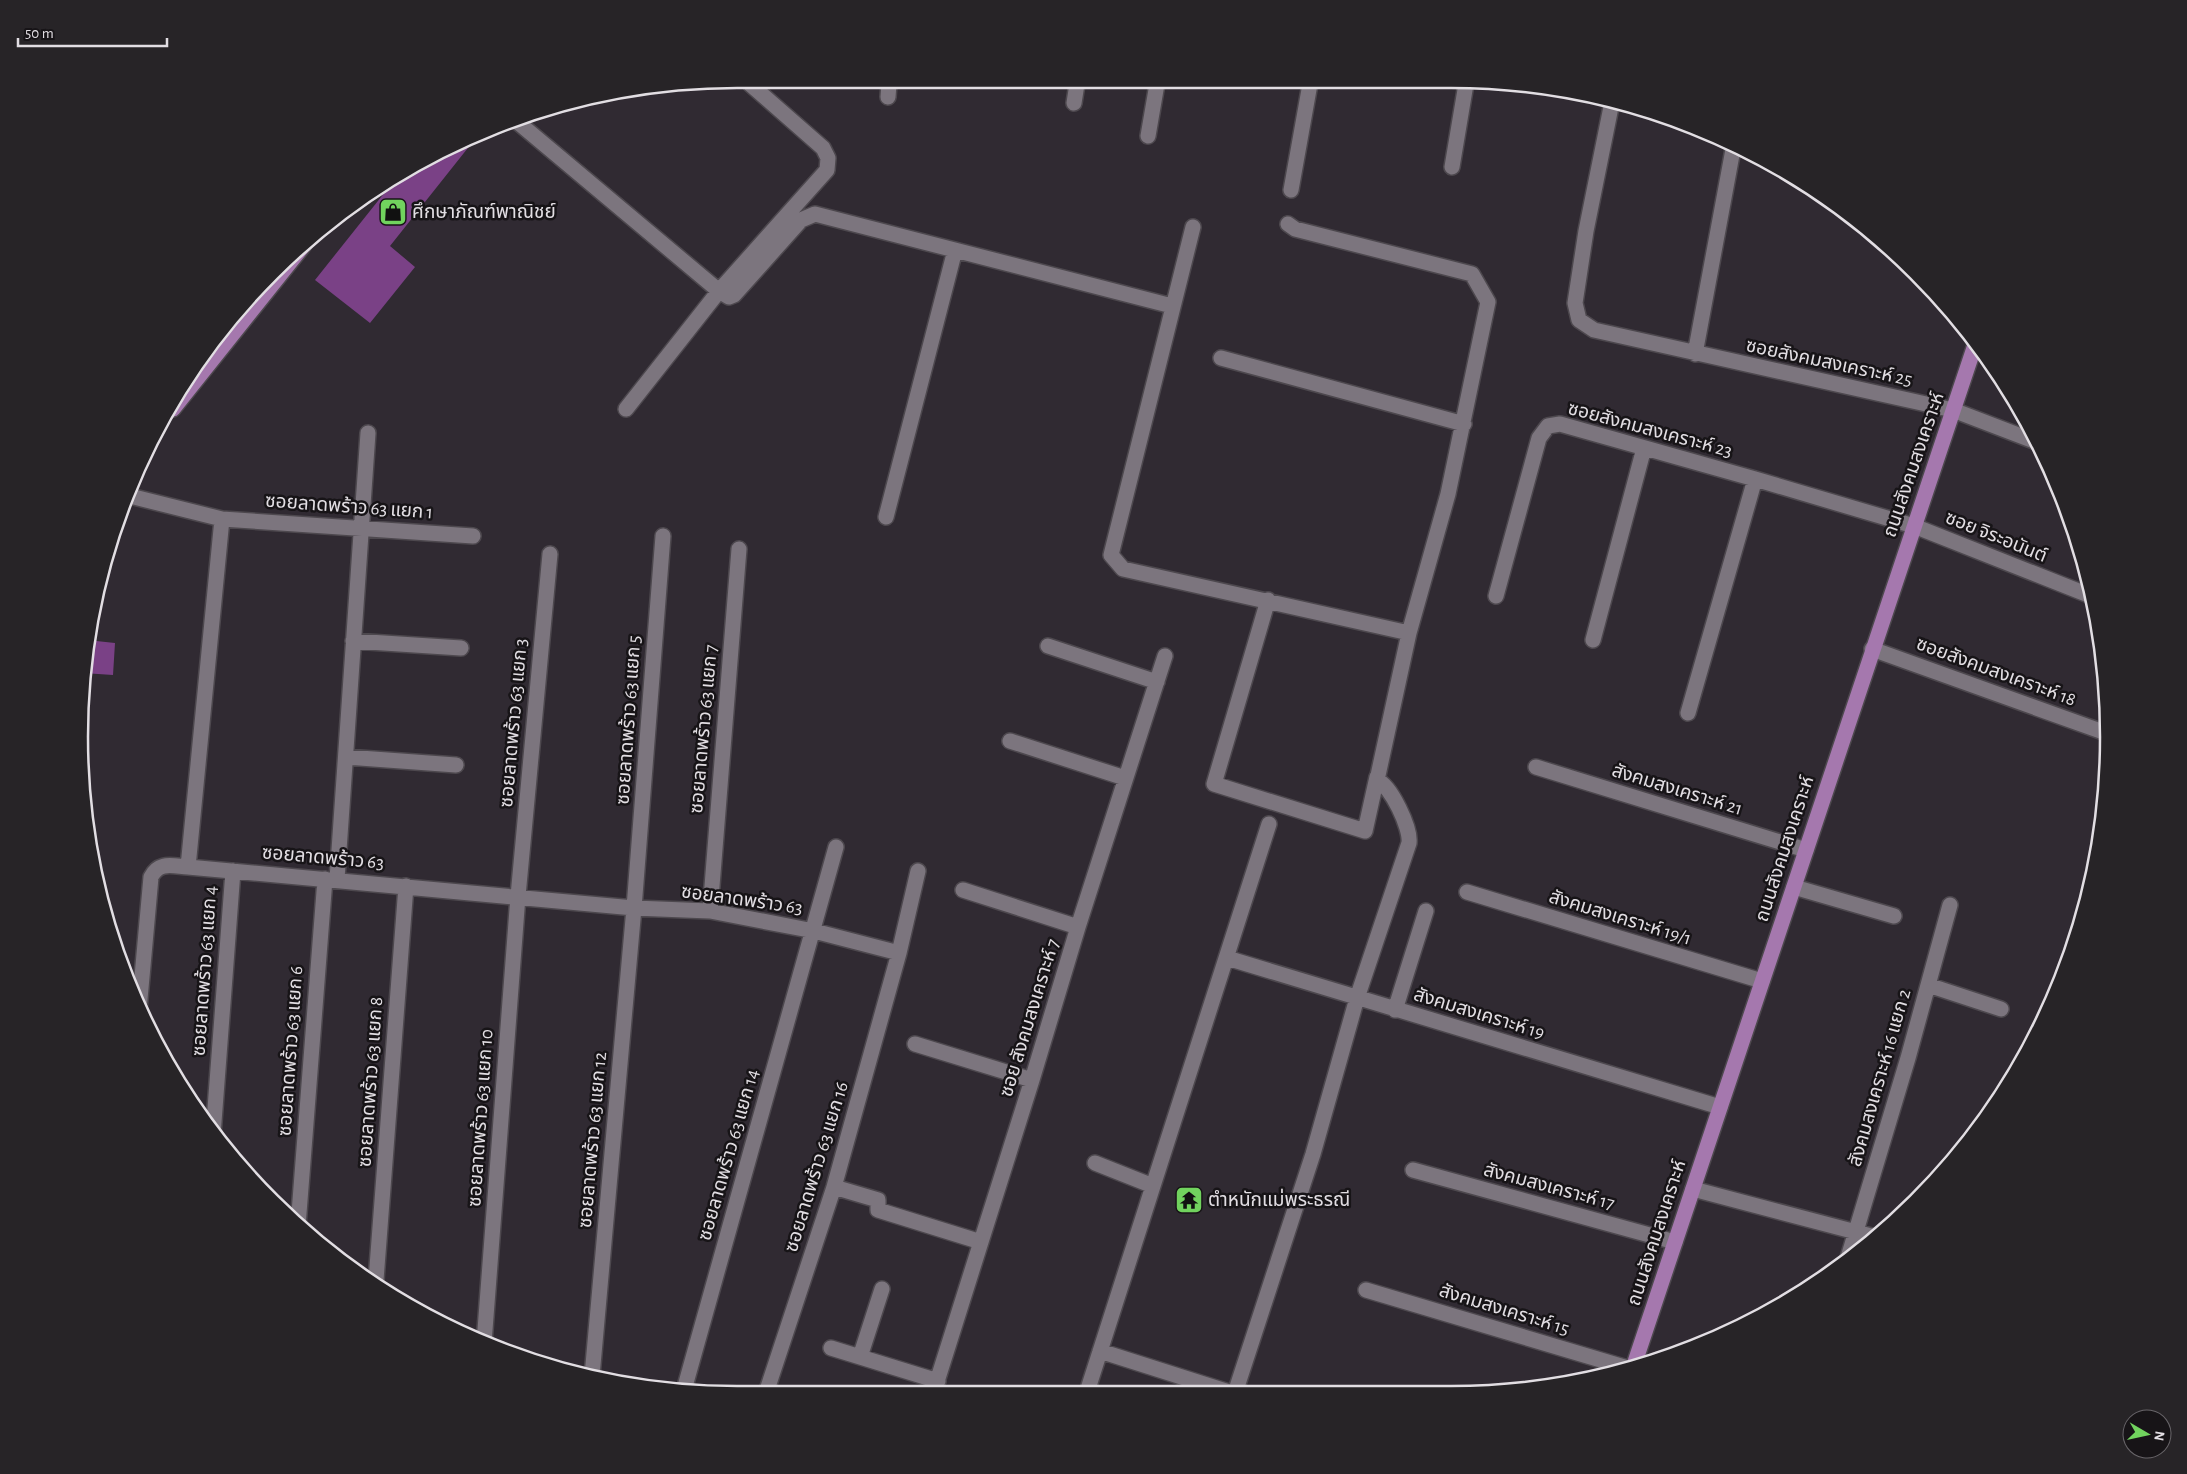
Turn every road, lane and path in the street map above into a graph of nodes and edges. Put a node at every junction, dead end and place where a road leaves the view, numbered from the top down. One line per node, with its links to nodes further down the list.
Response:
1 (755, 88): 17 (street)
2 (1076, 88): 6 (street)
3 (1156, 88): 9 (street)
4 (1309, 88): 12 (street)
5 (1465, 88): 11 (street)
6 (1074, 103)
7 (1611, 108): 20 (street, ซอยสังคมสงเคราะห์ 25)
8 (521, 125): 17 (street)
9 (1148, 136)
10 (1733, 152): 20 (street)
11 (1452, 167)
12 (1291, 190)
13 (1288, 224): 25 (street)
14 (1193, 227): 18 (street)
15 (955, 250): 17 (street); 18 (street); 31 (street)
16 (274, 282): 22 (main road)
17 (719, 291): 23 (street)
18 (1172, 306): 41 (street)
19 (1973, 352): 24 (main road, ถนนสังคมสงเคราะห์)
20 (1695, 354): 24 (street, ซอยสังคมสงเคราะห์ 25)
21 (1221, 358): 25 (street)
22 (192, 385)
23 (626, 409)
24 (1953, 410): 27 (street, ซอยสังคมสงเคราะห์ 25); 33 (main road, ถนนสังคมสงเคราะห์)
25 (1464, 424): 42 (street)
26 (368, 433): 34 (street, ซอยลาดพร้าว 63 แยก 6)
27 (2026, 438)
28 (1644, 448): 29 (street, ซอยสังคมสงเคราะห์ 23); 40 (street, ซอยสังคมสงเคราะห์ 23); 43 (street)
29 (1756, 479): 33 (street, ซอยสังคมสงเคราะห์ 23); 50 (street)
30 (134, 497): 32 (street)
31 (886, 517)
32 (222, 518): 34 (street, ซอยลาดพร้าว 63 แยก 1); 61 (street)
33 (1914, 526): 39 (street, ซอย จิระอนันต์); 47 (main road, ถนนสังคมสงเคราะห์)
34 (360, 528): 35 (street, ซอยลาดพร้าว 63 แยก 1); 44 (street, ซอยลาดพร้าว 63 แยก 6)
35 (473, 536)
36 (663, 536): 71 (street, ซอยลาดพร้าว 63 แยก 5)
37 (739, 549): 72 (street, ซอยลาดพร้าว 63 แยก 7)
38 (550, 554): 69 (street, ซอยลาดพร้าว 63 แยก 3)
39 (2083, 593)
40 (1496, 596)
41 (1268, 600): 42 (street); 56 (street)
42 (1409, 632): 56 (street)
43 (1593, 640)
44 (353, 642): 46 (street); 53 (street, ซอยลาดพร้าว 63 แยก 6)
45 (1048, 646): 49 (street)
46 (461, 648)
47 (1872, 649): 51 (street, ซอยสังคมสงเคราะห์ 18); 60 (main road, ถนนสังคมสงเคราะห์)
48 (1165, 656): 49 (street, ซอย สังคมสงเคราะห์ 7)
49 (1157, 682): 57 (street, ซอย สังคมสงเคราะห์ 7)
50 (1688, 713)
51 (2100, 731)
52 (1010, 740): 57 (street)
53 (346, 757): 54 (street); 64 (street, ซอยลาดพร้าว 63 แยก 6)
54 (456, 765)
55 (1536, 767): 60 (street, สังคมสงเคราะห์ 21)
56 (1377, 777): 82 (street)
57 (1126, 778): 75 (street, ซอย สังคมสงเคราะห์ 7)
58 (1269, 824): 78 (street)
59 (836, 847): 76 (street, ซอยลาดพร้าว 63 แยก 14)
60 (1806, 850): 66 (main road, ถนนสังคมสงเคราะห์)
61 (188, 867): 62 (street, ซอยลาดพร้าว 63); 81 (street, ซอยลาดพร้าว 63)
62 (232, 871): 64 (street, ซอยลาดพร้าว 63); 88 (street, ซอยลาดพร้าว 63 แยก 4)
63 (918, 871): 77 (street, ซอยลาดพร้าว 63 แยก 16)
64 (331, 879): 65 (street, ซอยลาดพร้าว 63); 94 (street, ซอยลาดพร้าว 63 แยก 6)
65 (406, 886): 69 (street, ซอยลาดพร้าว 63); 100 (street, ซอยลาดพร้าว 63 แยก 8)
66 (1794, 887): 74 (street); 79 (main road, ถนนสังคมสงเคราะห์)
67 (963, 890): 75 (street)
68 (1467, 892): 79 (street, สังคมสงเคราะห์ 19/1)
69 (518, 896): 71 (street, ซอยลาดพร้าว 63); 103 (street, ซอยลาดพร้าว 63 แยก 10)
70 (1950, 906): 80 (street, สังคมสงเคราะห์ 16 แยก 2)
71 (634, 908): 72 (street, ซอยลาดพร้าว 63); 109 (street, ซอยลาดพร้าว 63 แยก 12)
72 (710, 911): 76 (street, ซอยลาดพร้าว 63)
73 (1426, 912): 84 (street)
74 (1894, 916)
75 (1078, 927): 86 (street, ซอย สังคมสงเคราะห์ 7)
76 (814, 931): 77 (street, ซอยลาดพร้าว 63); 110 (street, ซอยลาดพร้าว 63 แยก 14)
77 (899, 953): 92 (street, ซอยลาดพร้าว 63 แยก 16)
78 (1227, 958): 82 (street, สังคมสงเคราะห์ 19); 91 (street)
79 (1762, 982): 87 (main road, ถนนสังคมสงเคราะห์)
80 (1928, 985): 83 (street); 95 (street, สังคมสงเคราะห์ 16 แยก 2)
81 (140, 994)
82 (1357, 998): 84 (street, สังคมสงเคราะห์ 19); 115 (street)
83 (2001, 1008)
84 (1395, 1010): 87 (street, สังคมสงเคราะห์ 19)
85 (915, 1044): 86 (street)
86 (1032, 1080): 97 (street, ซอย สังคมสงเคราะห์ 7)
87 (1720, 1107): 93 (main road, ถนนสังคมสงเคราะห์)
88 (214, 1121)
89 (1095, 1162): 91 (street)
90 (1413, 1170): 98 (street, สังคมสงเคราะห์ 17)
91 (1153, 1186): 105 (street)
92 (834, 1187): 97 (street); 111 (street, ซอยลาดพร้าว 63 แยก 16)
93 (1693, 1189): 95 (street); 98 (main road, ถนนสังคมสงเคราะห์)
94 (299, 1216)
95 (1855, 1232): 96 (street); 99 (street, สังคมสงเคราะห์ 16 แยก 2)
96 (1866, 1235)
97 (981, 1242): 112 (street, ซอย สังคมสงเคราะห์ 7)
98 (1675, 1242): 107 (main road, ถนนสังคมสงเคราะห์)
99 (1851, 1247)
100 (376, 1277)
101 (882, 1289): 106 (street)
102 (1366, 1290): 108 (street, สังคมสงเคราะห์ 15)
103 (485, 1335)
104 (831, 1348): 106 (street)
105 (1100, 1351): 113 (street); 114 (street)
106 (860, 1357): 112 (street)
107 (1635, 1359)
108 (1618, 1364)
109 (593, 1370)
110 (686, 1384)
111 (768, 1386)
112 (936, 1386)
113 (1089, 1386)
114 (1214, 1386)
115 (1235, 1386)

